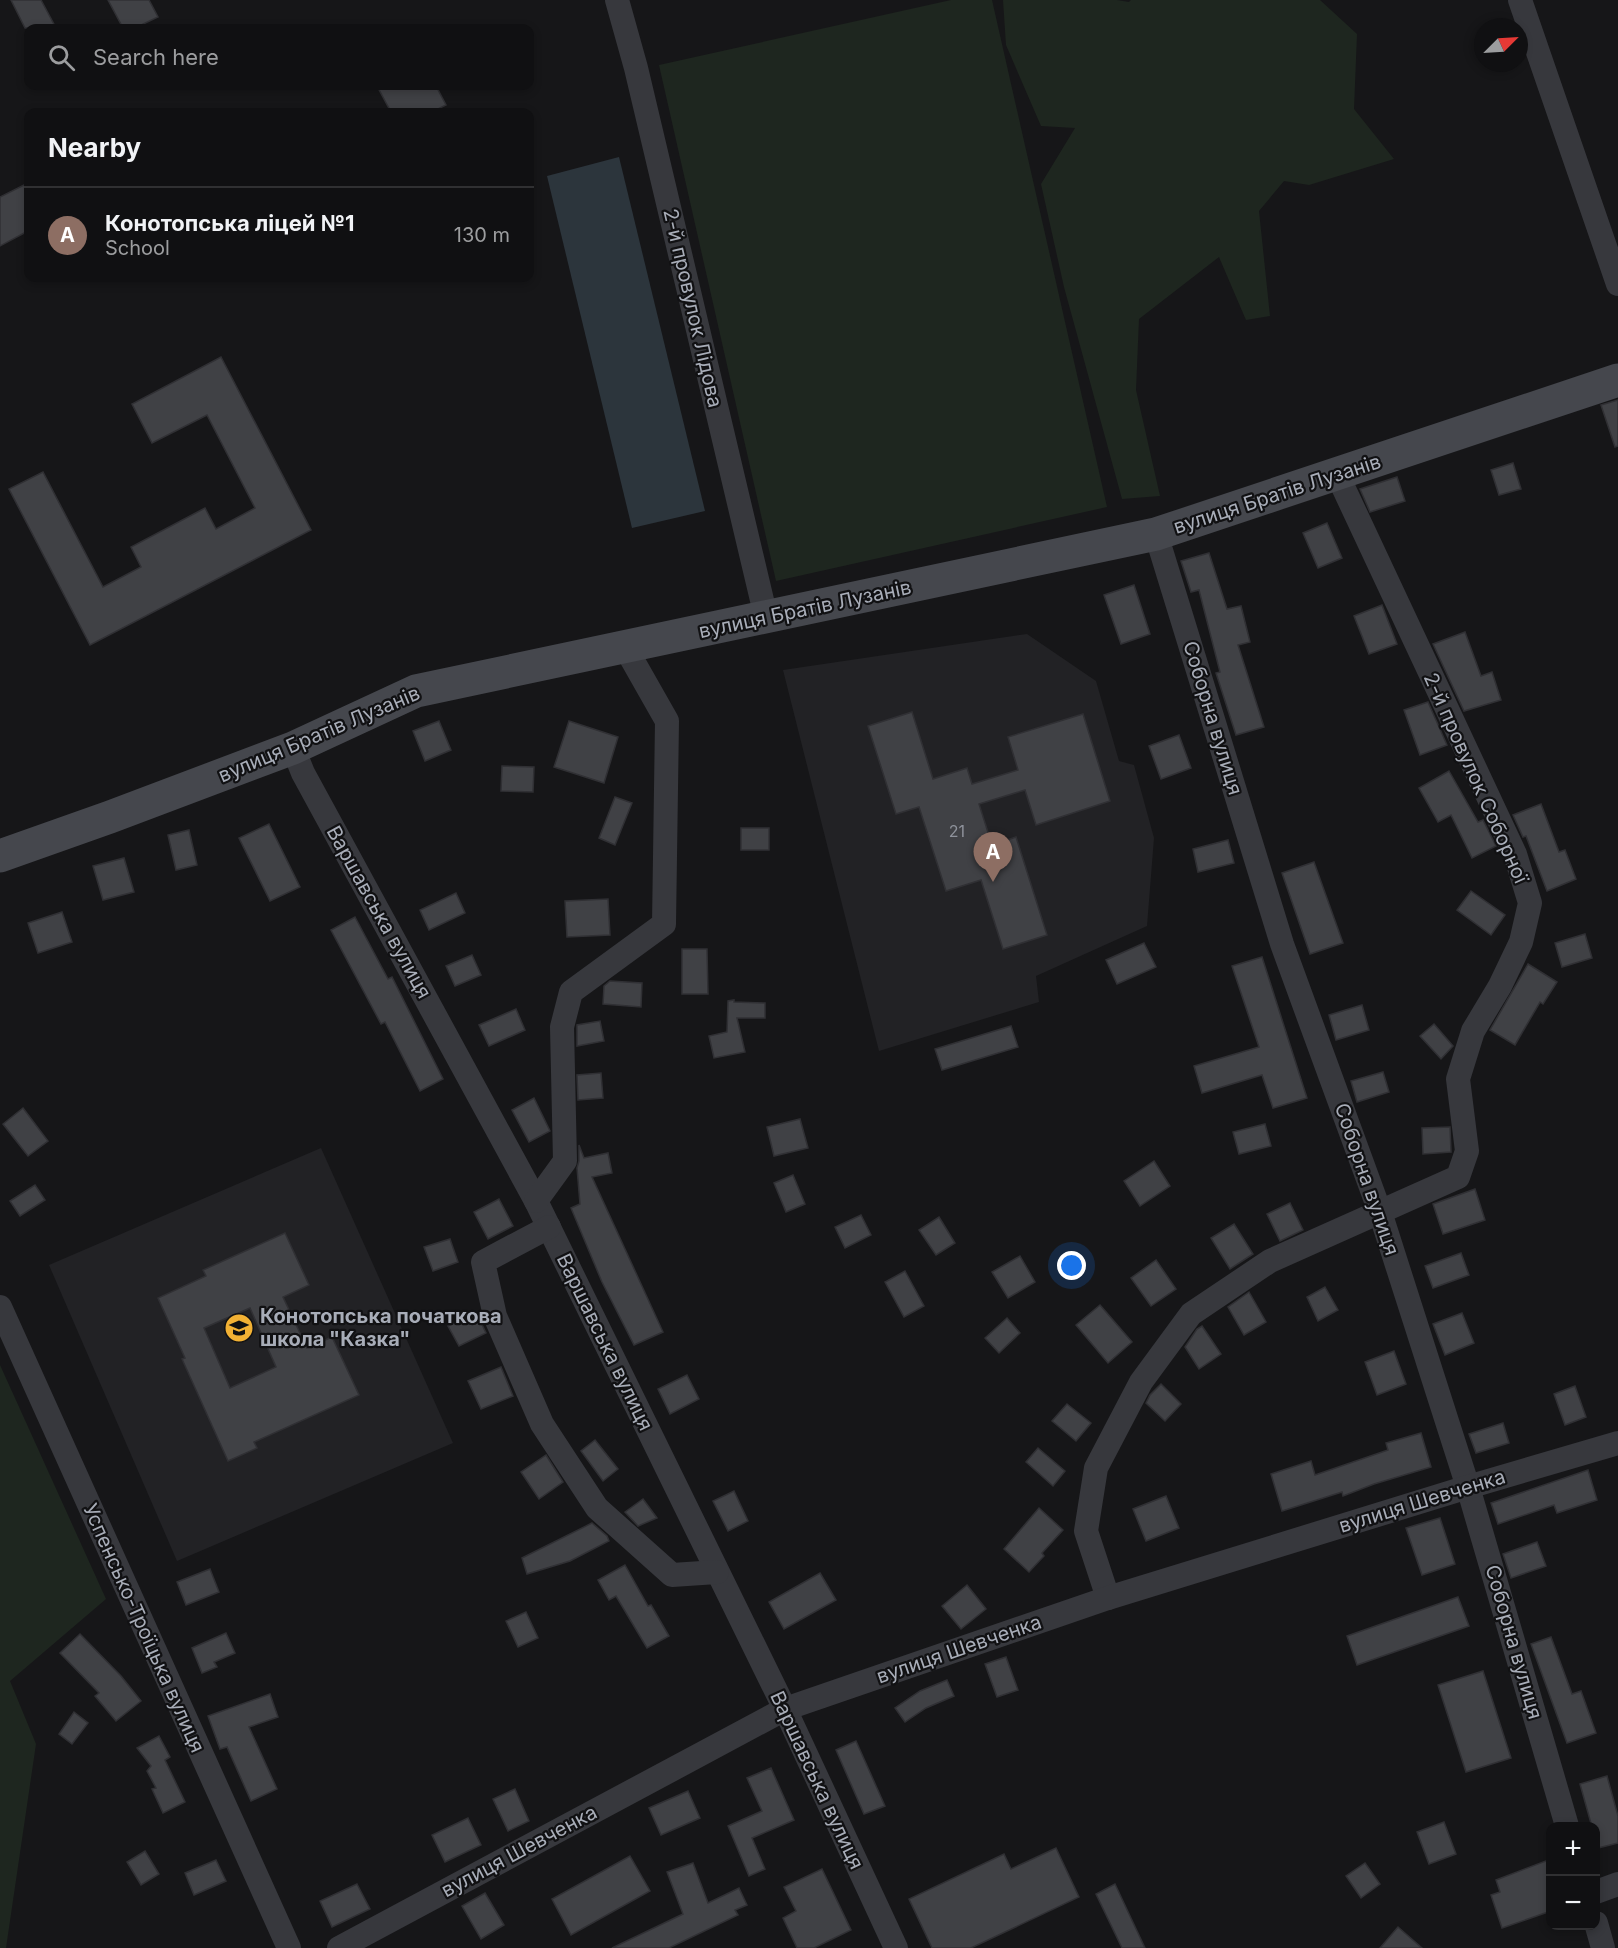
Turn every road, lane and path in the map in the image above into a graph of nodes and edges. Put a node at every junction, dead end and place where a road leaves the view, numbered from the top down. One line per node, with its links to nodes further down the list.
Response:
1 (617, 0): 7 (street, 2-й провулок Лідова)
2 (1520, 0): 3 (street)
3 (1618, 284)
4 (1618, 380): 5 (main road, вулиця Братів Лузанів)
5 (1337, 474): 6 (main road, вулиця Братів Лузанів); 12 (street, 2-й провулок Соборної)
6 (1156, 534): 7 (main road, вулиця Братів Лузанів); 12 (street, Соборна вулиця)
7 (766, 617): 8 (main road, вулиця Братів Лузанів)
8 (625, 647): 9 (main road, вулиця Братів Лузанів); 11 (street)
9 (293, 747): 10 (main road, вулиця Братів Лузанів); 11 (street, Варшавська вулиця)
10 (0, 856)
11 (536, 1201): 13 (street, Варшавська вулиця)
12 (1380, 1212): 16 (street, Соборна вулиця); 18 (street, 2-й провулок Соборної)
13 (549, 1227): 17 (street, Варшавська вулиця); 17 (street)
14 (0, 1307): 24 (street, Успенсько-Троїцька вулиця)
15 (1618, 1443): 16 (street, вулиця Шевченка)
16 (1468, 1487): 18 (street, вулиця Шевченка); 20 (street, Соборна вулиця)
17 (717, 1572): 19 (street, Варшавська вулиця)
18 (1108, 1598): 19 (street, вулиця Шевченка)
19 (785, 1709): 25 (street, вулиця Шевченка); 26 (street, Варшавська вулиця)
20 (1566, 1822)
21 (1618, 1884): 22 (street)
22 (1600, 1891)
23 (1598, 1930): 27 (street)
24 (288, 1948)
25 (339, 1948)
26 (896, 1948)
27 (1603, 1948)

